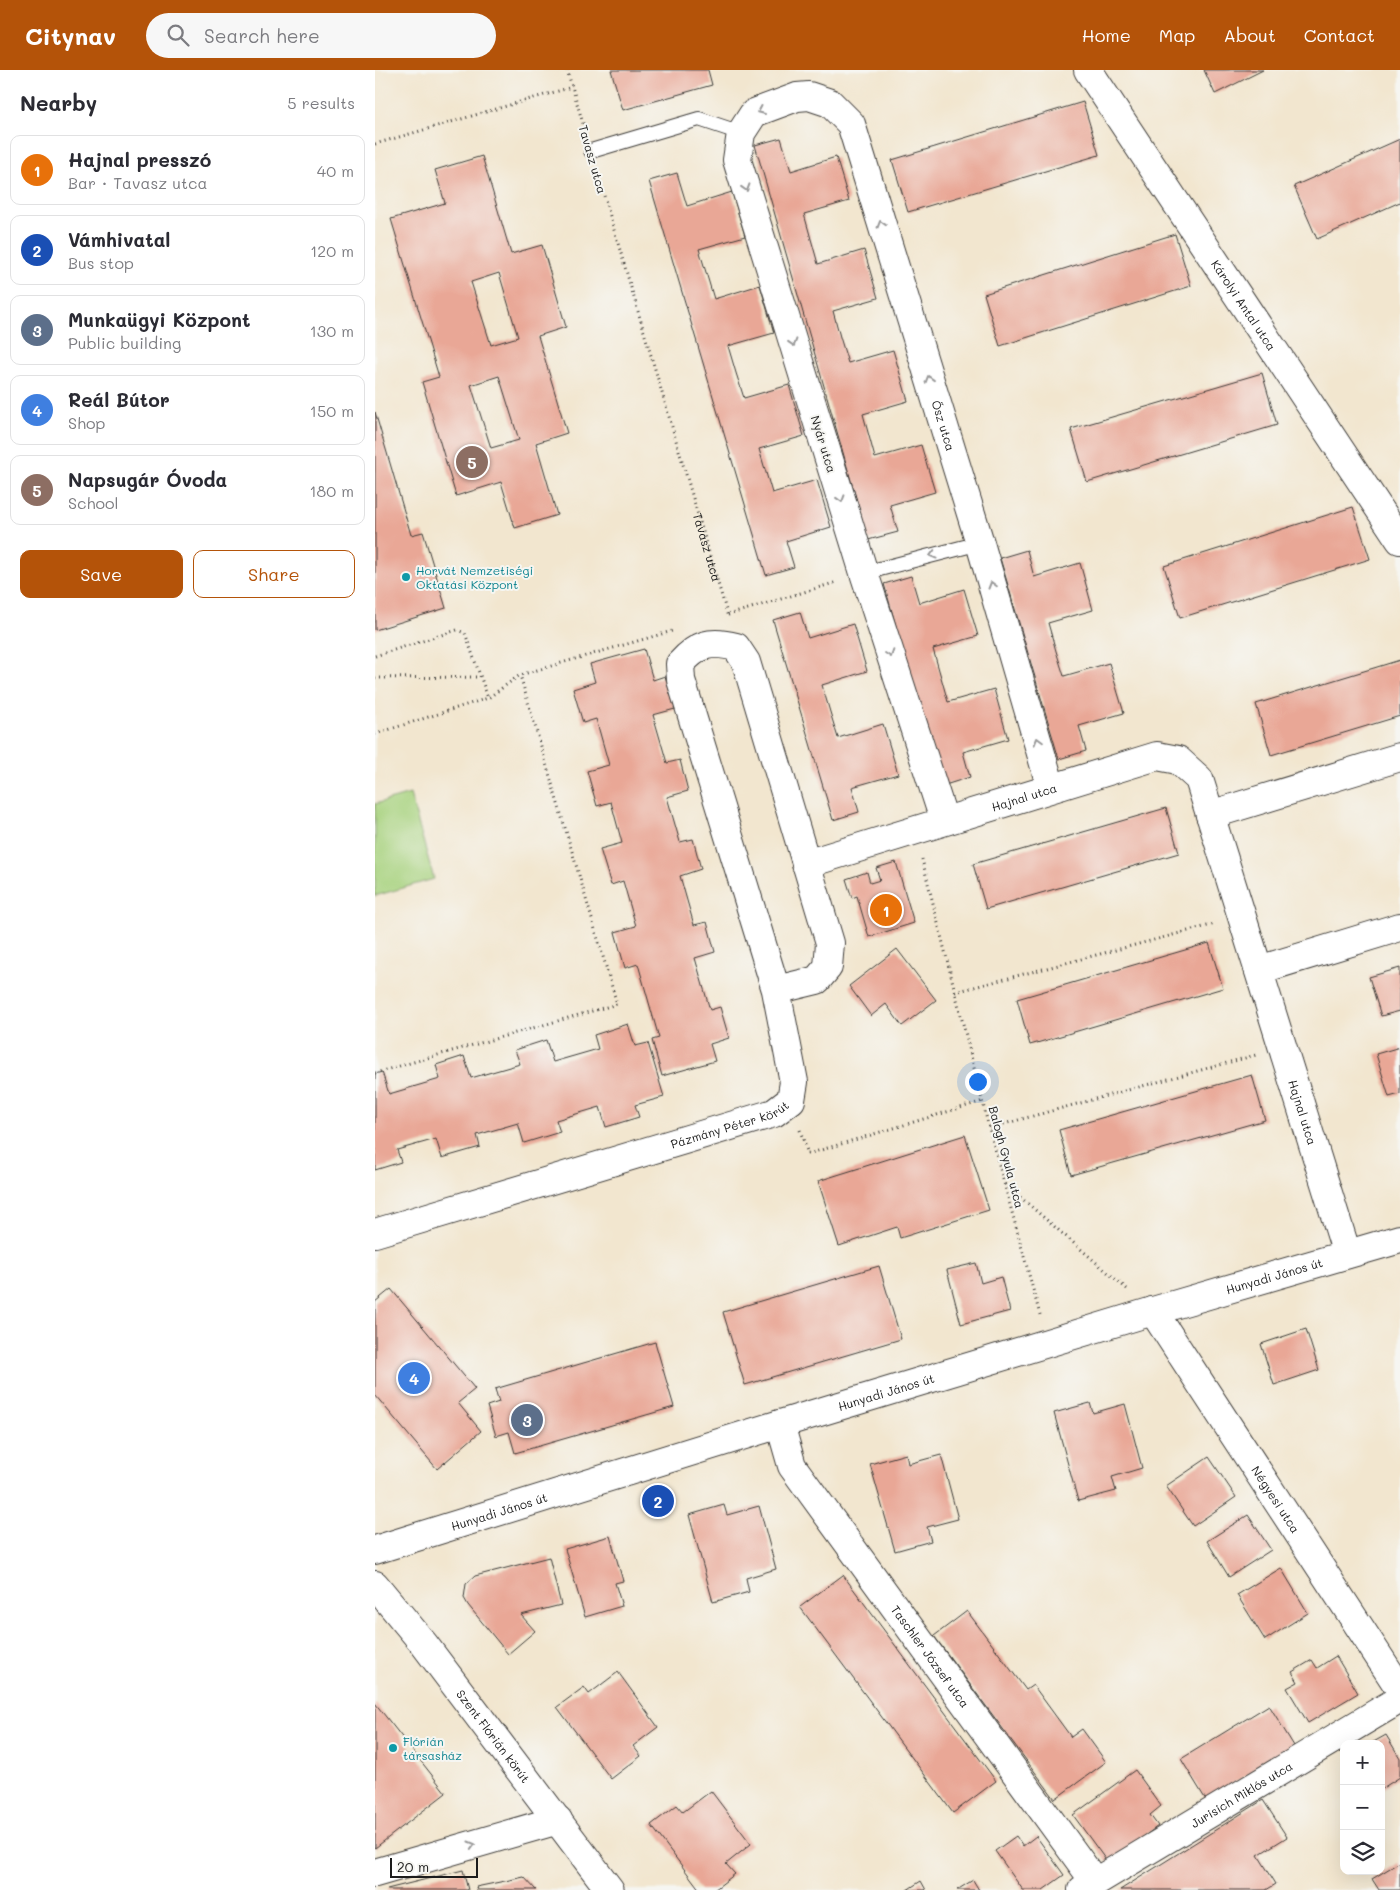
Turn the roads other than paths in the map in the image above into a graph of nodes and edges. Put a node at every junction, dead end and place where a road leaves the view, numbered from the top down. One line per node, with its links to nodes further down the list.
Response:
1 (1088, 70): 5 (street, Károlyi Antal utca)
2 (797, 97): 3 (street, Nyár utca, one-way to 3); 6 (street, Ősz utca, one-way to 2)
3 (741, 133): 4 (lane); 7 (street, Nyár utca, one-way to 7)
4 (591, 151)
5 (1400, 540)
6 (980, 543): 7 (lane, one-way to 7); 9 (street, Ősz utca, one-way to 6)
7 (864, 573): 11 (street, Nyár utca, one-way to 11)
8 (1400, 758): 10 (street)
9 (1051, 788): 10 (street, Hajnal utca); 11 (street, Hajnal utca)
10 (1211, 815): 14 (street, Hajnal utca)
11 (944, 820): 12 (street, Hajnal utca)
12 (806, 864): 15 (street); 15 (street, Pázmány Péter körút)
13 (1400, 927): 14 (street)
14 (1259, 970): 18 (street, Hajnal utca)
15 (775, 990): 16 (street, Pázmány Péter körút)
16 (375, 1234)
17 (1400, 1239): 18 (street, Hunyadi János út)
18 (1347, 1254): 19 (street, Hunyadi János út)
19 (1153, 1311): 20 (street, Hunyadi János út); 23 (street, Négyesi utca)
20 (780, 1424): 21 (street, Hunyadi János út); 27 (street, Taschler József utca)
21 (375, 1550)
22 (375, 1585): 25 (street, Szent Flórián körút)
23 (1400, 1689)
24 (1400, 1699): 27 (street, Jurisich Miklós utca)
25 (558, 1820): 26 (street, one-way to 25); 28 (street, Szent Flórián körút)
26 (375, 1873)
27 (1089, 1886)
28 (610, 1890)

